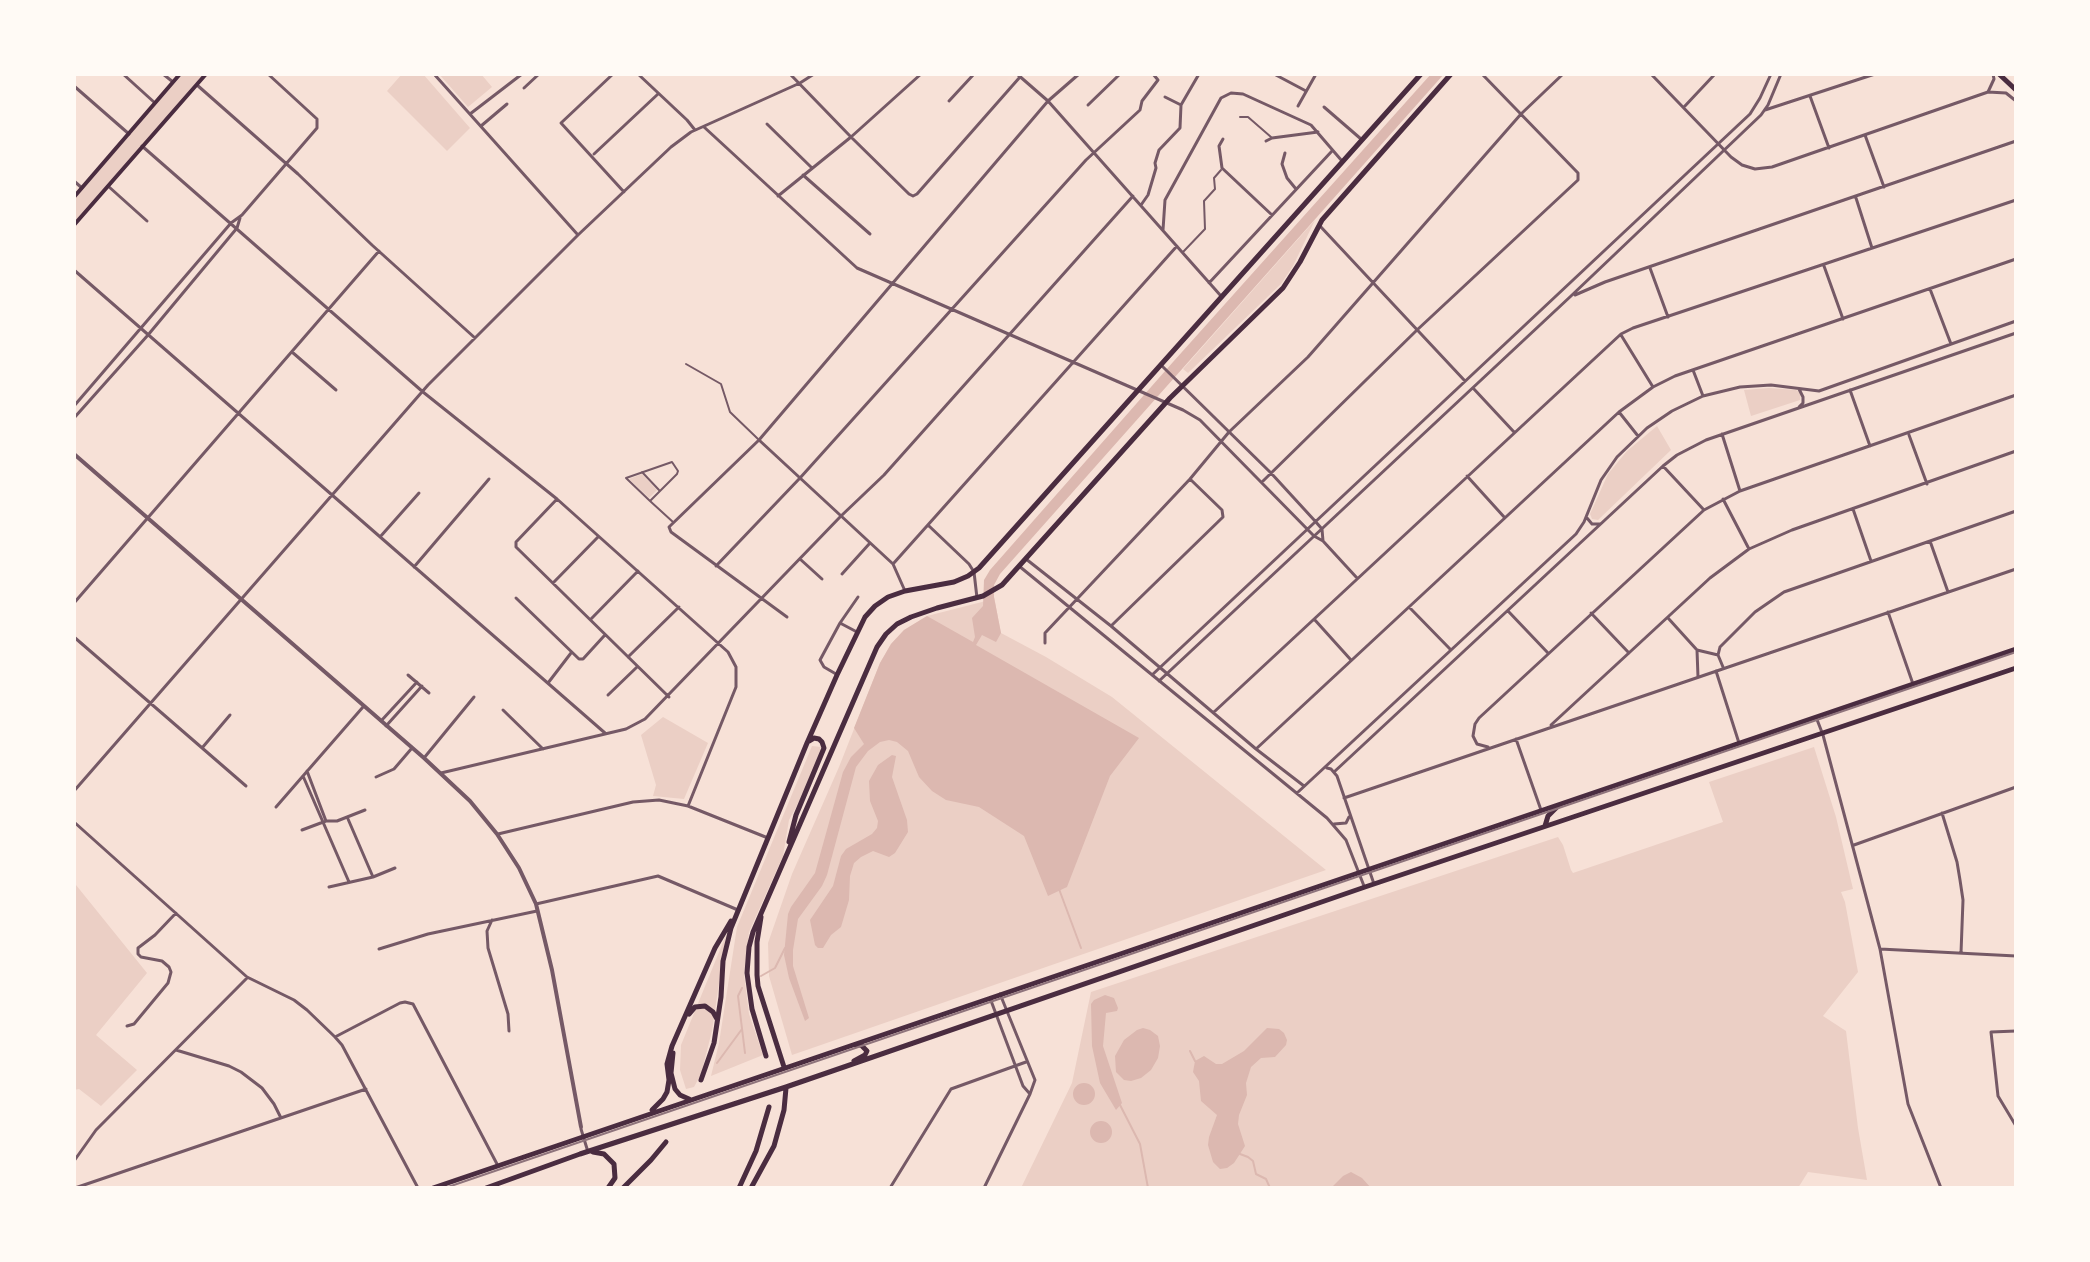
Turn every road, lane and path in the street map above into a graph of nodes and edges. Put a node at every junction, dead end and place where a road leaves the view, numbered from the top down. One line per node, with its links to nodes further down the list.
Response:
1 (123, 74): 46 (street)
2 (163, 74): 32 (street)
3 (180, 74): 32 (main road)
4 (206, 74): 34 (main road)
5 (268, 74): 79 (street)
6 (434, 74): 54 (street)
7 (522, 74): 54 (street)
8 (539, 74): 36 (street)
9 (613, 74): 77 (street)
10 (638, 74): 40 (street)
11 (790, 74): 33 (street)
12 (814, 74): 33 (street)
13 (921, 74): 64 (street)
14 (974, 74): 43 (street)
15 (1079, 74): 44 (street)
16 (1120, 74): 48 (street)
17 (1153, 74): 75 (street)
18 (1199, 74): 49 (street)
19 (1274, 74): 38 (street)
20 (1316, 74): 38 (street)
21 (1421, 74): 68 (main road)
22 (1451, 74): 100 (main road)
23 (1482, 74): 55 (street)
24 (1563, 74): 55 (street)
25 (1651, 74): 52 (street)
26 (1715, 74): 52 (street)
27 (1771, 74): 70 (street)
28 (1781, 74): 53 (street)
29 (1875, 74): 41 (street)
30 (1996, 74): 37 (main road); 39 (street)
31 (1018, 75): 44 (street); 64 (street)
32 (173, 82): 46 (main road)
33 (800, 83): 59 (street); 64 (street)
34 (197, 85): 71 (main road); 79 (street)
35 (74, 86): 62 (street)
36 (524, 88)
37 (2016, 90)
38 (1306, 91): 50 (street)
39 (1988, 92): 45 (street); 63 (street)
40 (658, 94): 60 (street); 77 (street)
41 (1810, 96): 53 (street); 72 (street)
42 (1165, 97): 49 (street)
43 (949, 101)
44 (1048, 101): 75 (street); 117 (street)
45 (2016, 101)
46 (155, 103): 62 (main road)
47 (507, 104): 58 (street)
48 (1088, 105)
49 (1181, 105): 94 (street)
50 (1298, 106)
51 (1324, 107): 68 (street)
52 (1684, 107): 70 (street)
53 (1765, 110): 74 (street)
54 (470, 114): 58 (street)
55 (1521, 114): 116 (street); 127 (street)
56 (1240, 117): 65 (street)
57 (767, 124): 80 (street)
58 (481, 126): 104 (street)
59 (704, 127): 60 (street); 89 (street)
60 (695, 130): 88 (street)
61 (1318, 132): 65 (street); 73 (street); 102 (street)
62 (129, 134): 86 (main road)
63 (1865, 135): 72 (street); 85 (street)
64 (851, 137): 80 (street)
65 (1272, 138): 67 (street)
66 (1223, 139): 81 (street)
67 (1266, 141)
68 (1362, 141): 78 (main road)
69 (2016, 141): 85 (street)
70 (1718, 144): 74 (street); 135 (street)
71 (142, 146): 84 (main road); 98 (street)
72 (1829, 148): 74 (street)
73 (1333, 150): 78 (street); 87 (street)
74 (1724, 150): 120 (street)
75 (1093, 153): 90 (street); 122 (street)
76 (1285, 153): 87 (street)
77 (593, 156): 88 (street)
78 (1343, 162): 119 (main road)
79 (286, 163): 95 (street); 107 (street)
80 (812, 168): 82 (street)
81 (1222, 168): 96 (street); 108 (street)
82 (803, 175): 89 (street); 103 (street)
83 (74, 181): 86 (street)
84 (107, 186): 97 (street); 99 (main road)
85 (1884, 187): 92 (street)
86 (82, 188): 91 (main road)
87 (1296, 189): 96 (street)
88 (624, 192): 104 (street)
89 (778, 196): 117 (street)
90 (1133, 196): 94 (street); 131 (street)
91 (74, 197)
92 (1855, 197): 106 (street); 113 (street)
93 (2016, 200): 106 (street)
94 (1141, 205): 102 (street)
95 (242, 215): 98 (street); 101 (street)
96 (1272, 215): 115 (street)
97 (147, 221)
98 (231, 223): 101 (street); 109 (street)
99 (74, 225)
100 (1319, 225): 116 (street); 146 (main road)
101 (237, 228): 111 (street); 121 (street)
102 (1163, 230): 105 (street)
103 (870, 234)
104 (578, 235): 132 (street)
105 (1177, 246): 108 (street); 138 (street)
106 (1872, 248): 112 (street)
107 (379, 251): 121 (street); 132 (street)
108 (1183, 253): 115 (street)
109 (203, 256): 111 (street); 126 (street)
110 (2016, 259): 118 (street)
111 (208, 260): 130 (street)
112 (1824, 264): 123 (street); 124 (street)
113 (1650, 267): 120 (street); 123 (street)
114 (74, 270): 126 (street)
115 (1209, 283): 119 (street)
116 (1373, 283): 127 (street); 162 (street)
117 (892, 284): 122 (street); 167 (street)
118 (1930, 289): 124 (street); 133 (street)
119 (1221, 296): 141 (main road)
120 (1571, 296): 137 (street)
121 (329, 309): 134 (street); 152 (street)
122 (951, 310): 131 (street); 178 (street)
123 (1668, 317): 129 (street)
124 (1843, 319): 142 (street)
125 (2016, 321): 133 (street)
126 (141, 329): 130 (street); 143 (street)
127 (1417, 330): 145 (street); 176 (street)
128 (2016, 333): 140 (street)
129 (1621, 334): 148 (street); 163 (street)
130 (148, 335): 144 (street); 160 (street)
131 (1009, 335): 138 (street); 198 (street)
132 (475, 339): 152 (street)
133 (1951, 344): 136 (street)
134 (292, 352): 150 (street); 160 (street)
135 (1493, 355): 137 (street); 145 (street)
136 (1919, 355): 140 (street); 149 (street)
137 (1500, 362): 147 (street)
138 (1073, 363): 153 (street); 204 (street)
139 (686, 364): 167 (street)
140 (1922, 365): 151 (street)
141 (1162, 366): 146 (street); 153 (main road)
142 (1693, 370): 148 (street); 155 (street)
143 (103, 373): 144 (street); 157 (street)
144 (109, 378): 161 (street)
145 (1465, 381): 186 (street)
146 (1180, 384): 156 (main road); 162 (street)
147 (1472, 387): 163 (street); 190 (street)
148 (1653, 387): 159 (street)
149 (1796, 388): 155 (street); 158 (street)
150 (336, 390)
151 (1850, 390): 158 (street); 169 (street)
152 (423, 391): 187 (street); 188 (street)
153 (1139, 391): 156 (street); 223 (main road)
154 (2016, 395): 164 (street)
155 (1703, 396): 166 (street)
156 (1163, 401): 168 (street); 215 (main road)
157 (74, 406)
158 (1796, 409): 165 (street)
159 (1619, 412): 166 (street); 199 (street)
160 (239, 414): 187 (street); 200 (street)
161 (74, 418)
162 (1229, 432): 168 (street); 176 (street)
163 (1514, 432): 177 (street)
164 (1908, 433): 169 (street); 182 (street)
165 (1722, 434): 174 (street); 184 (street)
166 (1638, 436): 197 (street)
167 (759, 440): 178 (street); 203 (street)
168 (1222, 441): 180 (street); 181 (street)
169 (1870, 446): 184 (street)
170 (2016, 451): 182 (street)
171 (74, 454): 200 (street)
172 (679, 462): 173 (street)
173 (674, 464): 175 (street); 183 (street)
174 (1663, 466): 194 (street); 202 (street)
175 (642, 472): 183 (street); 191 (street)
176 (1271, 473): 181 (street); 201 (street)
177 (1467, 476): 199 (street); 225 (street)
178 (800, 478): 198 (street); 218 (street)
179 (489, 479): 220 (street)
180 (1190, 479): 239 (street); 252 (street)
181 (1262, 482): 205 (street)
182 (1927, 484): 193 (street)
183 (660, 491): 191 (street)
184 (1740, 491): 189 (street)
185 (419, 493): 209 (street)
186 (1345, 493): 190 (street); 201 (street)
187 (333, 496): 209 (street); 238 (street)
188 (557, 499): 207 (street); 227 (street)
189 (1723, 499): 194 (street); 213 (street)
190 (1352, 500): 206 (street)
191 (650, 501): 192 (street)
192 (655, 506): 195 (street); 203 (street)
193 (1853, 509): 213 (street); 216 (street)
194 (1704, 510): 246 (street)
195 (650, 511)
196 (2016, 511): 211 (street)
197 (1587, 514): 202 (street); 229 (street)
198 (841, 516): 212 (street); 214 (street)
199 (1505, 518): 243 (street)
200 (148, 519): 238 (street); 240 (street)
201 (1315, 521): 205 (street); 206 (street)
202 (1604, 521): 232 (street)
203 (674, 523): 218 (street)
204 (928, 525): 217 (street); 223 (street)
205 (1307, 529): 208 (street); 228 (street)
206 (1322, 529): 208 (street); 210 (street)
207 (599, 536): 222 (street); 227 (street)
208 (1314, 536): 210 (street); 230 (street)
209 (380, 537): 220 (street)
210 (1323, 541): 225 (street)
211 (1930, 541): 216 (street); 233 (street)
212 (870, 543): 217 (street); 224 (street)
213 (1749, 549): 248 (street)
214 (800, 559): 226 (street); 237 (street)
215 (1026, 559): 219 (main road); 239 (street)
216 (1871, 561): 264 (street)
217 (893, 564): 231 (street)
218 (716, 566): 237 (street)
219 (1019, 566): 234 (main road); 242 (street)
220 (414, 567): 279 (street)
221 (2016, 569): 233 (street)
222 (638, 571): 241 (street); 250 (street)
223 (974, 572): 231 (main road); 234 (street)
224 (842, 574)
225 (1357, 578): 249 (street)
226 (822, 579)
227 (553, 583): 250 (street)
228 (1250, 583): 230 (street); 268 (street)
229 (1523, 583): 232 (street); 259 (street)
230 (1256, 590): 272 (street)
231 (905, 591): 253 (main road)
232 (1530, 591): 244 (street)
233 (1948, 592): 245 (street)
234 (983, 596): 336 (main road)
235 (858, 597): 251 (street)
236 (516, 598): 261 (street)
237 (762, 598): 247 (street); 256 (street)
238 (242, 600): 286 (street); 287 (street)
239 (1077, 600): 242 (street); 252 (street)
240 (74, 603)
241 (679, 607): 256 (street); 265 (street)
242 (1069, 607): 257 (street); 275 (street)
243 (1409, 607): 259 (street); 266 (street)
244 (1508, 611): 262 (street); 291 (street)
245 (1888, 612): 269 (street); 280 (street)
246 (1591, 613): 262 (street); 263 (street)
247 (787, 617)
248 (1667, 618): 260 (street); 263 (street)
249 (1314, 619): 266 (street); 290 (street)
250 (590, 620): 254 (street)
251 (840, 623): 253 (street); 274 (street)
252 (1111, 626): 268 (street)
253 (857, 632): 274 (main road)
254 (605, 635): 261 (street); 265 (street)
255 (74, 637): 286 (street)
256 (719, 643): 285 (street); 321 (street)
257 (1045, 643)
258 (2016, 649): 280 (main road)
259 (1451, 650): 288 (street)
260 (1697, 650): 264 (street); 276 (street)
261 (571, 653): 279 (street)
262 (1548, 653): 304 (street)
263 (1629, 653): 296 (street)
264 (1718, 655): 269 (street)
265 (628, 657): 267 (street)
266 (1351, 660): 306 (street)
267 (637, 666): 283 (street); 285 (street)
268 (1160, 668): 272 (street); 275 (street)
269 (1723, 668): 271 (street)
270 (2016, 668): 297 (main road)
271 (1716, 671): 276 (street); 301 (street)
272 (1167, 674): 277 (street); 290 (street)
273 (408, 675): 278 (street)
274 (837, 675): 300 (main road)
275 (1152, 675): 277 (street)
276 (1698, 677): 296 (street)
277 (1159, 681): 318 (street)
278 (417, 682): 281 (street); 294 (street)
279 (548, 683): 298 (street)
280 (1913, 684): 293 (main road)
281 (422, 686): 282 (street); 295 (street)
282 (429, 693)
283 (608, 695)
284 (474, 697): 307 (street)
285 (669, 697): 298 (street)
286 (151, 704): 302 (street); 317 (street)
287 (364, 706): 294 (street); 309 (street)
288 (1391, 706): 291 (street); 308 (street)
289 (503, 710): 305 (street)
290 (1214, 712): 306 (street)
291 (1398, 713): 310 (street)
292 (230, 715): 302 (street)
293 (1816, 717): 297 (street); 301 (main road)
294 (381, 721): 295 (street)
295 (386, 726): 303 (street)
296 (1548, 728): 299 (street)
297 (1822, 733): 331 (main road); 335 (street)
298 (607, 734): 305 (street)
299 (1516, 739): 304 (street); 324 (street)
300 (807, 743): 334 (main road); 336 (main road)
301 (1739, 743): 320 (main road)
302 (202, 748): 314 (street)
303 (412, 748): 307 (street); 313 (street)
304 (1490, 748): 319 (street)
305 (543, 749): 311 (street)
306 (1256, 749): 315 (street)
307 (424, 758): 311 (street)
308 (1324, 768): 310 (street); 315 (street)
309 (307, 771): 312 (street); 329 (street)
310 (1334, 772): 319 (street)
311 (440, 773): 333 (street)
312 (303, 776): 322 (street); 329 (street)
313 (376, 777)
314 (246, 786)
315 (1304, 786): 318 (street)
316 (2016, 787): 325 (street)
317 (74, 791)
318 (1297, 793): 330 (street)
319 (1344, 798): 326 (street)
320 (1560, 804): 324 (main road); 331 (main road)
321 (688, 806): 333 (street); 334 (street)
322 (276, 807)
323 (365, 810): 327 (street)
324 (1541, 810): 338 (main road)
325 (1942, 813): 335 (street); 352 (street)
326 (1350, 814): 330 (street); 338 (street)
327 (347, 817): 329 (street); 340 (street)
328 (74, 822): 348 (street)
329 (324, 822): 332 (street); 341 (street)
330 (1334, 824): 339 (street)
331 (1545, 826): 342 (main road)
332 (302, 830)
333 (497, 834): 345 (street)
334 (768, 838): 347 (main road)
335 (1852, 845): 351 (street)
336 (785, 858): 346 (main road)
337 (395, 868): 340 (street)
338 (1369, 868): 339 (main road); 342 (street)
339 (1359, 872): 344 (street); 355 (main road)
340 (373, 877): 341 (street)
341 (349, 882): 343 (street)
342 (1374, 884): 344 (main road)
343 (329, 887)
344 (1365, 887): 357 (main road)
345 (536, 908): 347 (street); 349 (street); 380 (street)
346 (763, 908): 366 (main road); 369 (main road)
347 (738, 910): 359 (main road); 377 (main road)
348 (176, 913): 354 (street); 360 (street)
349 (492, 920): 350 (street); 361 (street)
350 (379, 949)
351 (1880, 949): 352 (street); 396 (street)
352 (1961, 953): 353 (street)
353 (2016, 956)
354 (247, 977): 363 (street); 365 (street)
355 (1000, 994): 356 (main road); 357 (street)
356 (990, 997): 358 (street); 364 (main road)
357 (1007, 1010): 358 (main road); 367 (street)
358 (996, 1014): 368 (street); 370 (main road)
359 (718, 1020): 371 (main road); 375 (main road)
360 (127, 1026)
361 (509, 1031)
362 (2016, 1031): 379 (street)
363 (335, 1037): 373 (street); 385 (street)
364 (849, 1045): 369 (main road); 370 (main road)
365 (176, 1050): 378 (street); 384 (street)
366 (766, 1056)
367 (1026, 1062): 368 (street); 374 (street)
368 (1016, 1065): 374 (street); 394 (street)
369 (784, 1067): 375 (main road)
370 (831, 1071): 372 (main road)
371 (701, 1080)
372 (786, 1087): 383 (main road); 393 (main road)
373 (366, 1089): 378 (street); 387 (street)
374 (1030, 1094): 395 (street)
375 (691, 1100): 377 (main road)
376 (769, 1107): 392 (main road)
377 (645, 1114): 381 (main road)
378 (281, 1118): 386 (street)
379 (2016, 1126)
380 (581, 1127): 381 (street)
381 (583, 1136): 383 (street); 385 (main road)
382 (666, 1142): 391 (main road)
383 (588, 1152): 389 (main road); 390 (main road)
384 (74, 1161)
385 (498, 1165): 388 (main road)
386 (78, 1187)
387 (418, 1188)
388 (433, 1188)
389 (486, 1188)
390 (608, 1188)
391 (623, 1188)
392 (739, 1188)
393 (751, 1188)
394 (890, 1188)
395 (984, 1188)
396 (1941, 1188)

